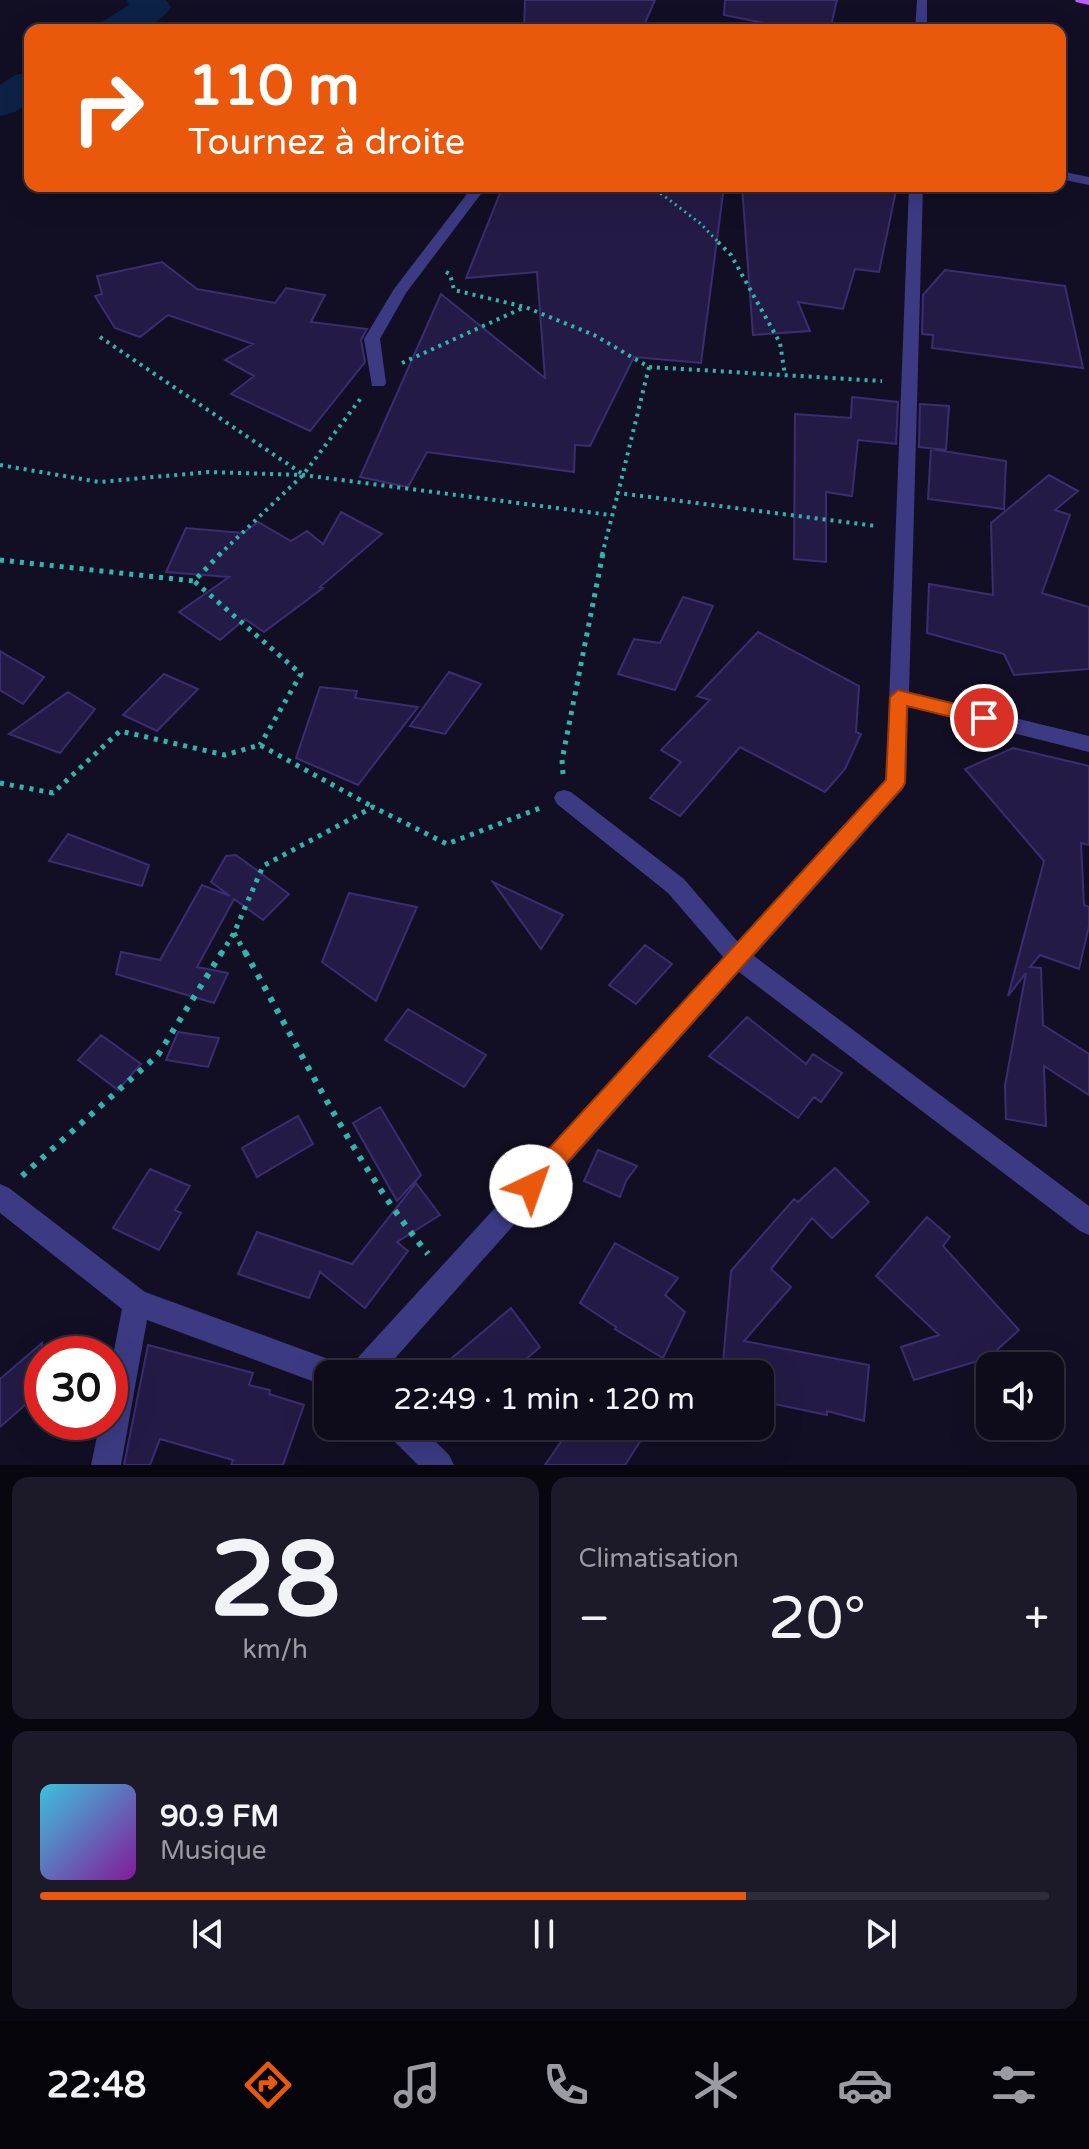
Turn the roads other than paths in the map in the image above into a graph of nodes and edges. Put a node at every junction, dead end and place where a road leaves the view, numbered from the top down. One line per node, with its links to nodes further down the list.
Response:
1 (922, 0): 4 (street)
2 (1080, 0): 3 (main road)
3 (1089, 2)
4 (921, 24)
5 (1066, 176): 6 (street)
6 (1089, 181)
7 (476, 192): 9 (street)
8 (916, 192): 10 (street)
9 (378, 383)
10 (898, 697): 11 (street); 13 (street)
11 (1089, 744)
12 (564, 798): 13 (street)
13 (738, 958): 15 (street); 17 (street)
14 (6, 1191): 16 (street)
15 (1089, 1222)
16 (137, 1303): 18 (street); 20 (street)
17 (374, 1360)
18 (314, 1368)
19 (413, 1440): 21 (street)
20 (106, 1465)
21 (439, 1465)

